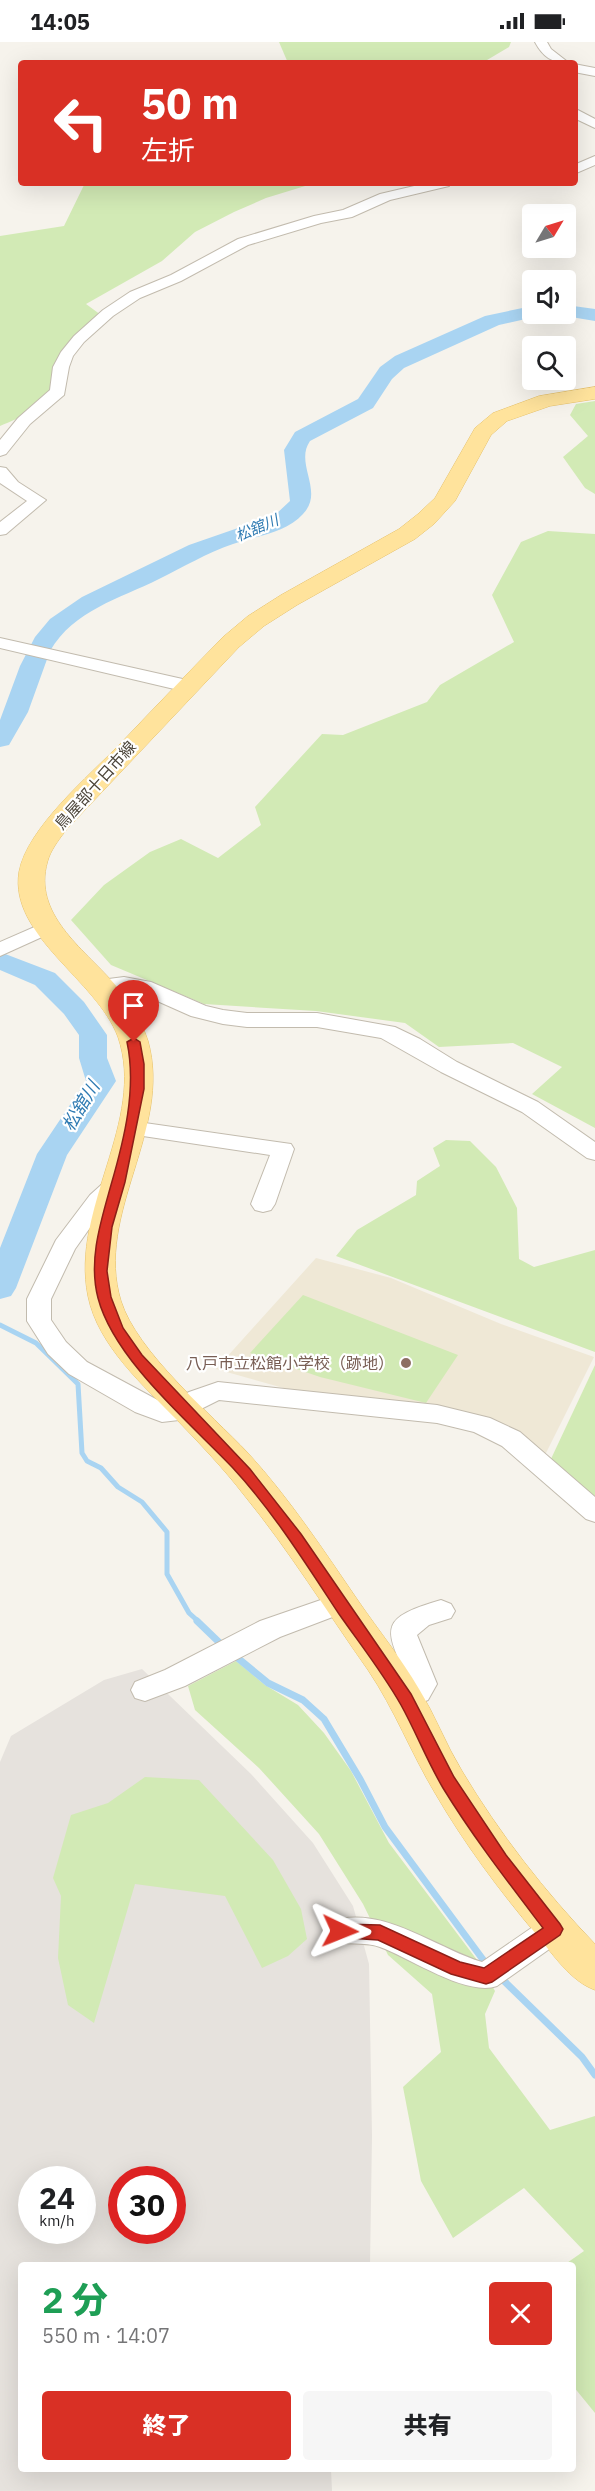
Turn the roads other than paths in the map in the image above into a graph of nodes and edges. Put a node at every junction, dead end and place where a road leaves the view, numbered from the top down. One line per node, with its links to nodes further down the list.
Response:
1 (544, 46): 2 (street)
2 (560, 60)
3 (578, 69): 4 (street)
4 (595, 72)
5 (578, 114): 6 (street)
6 (595, 124)
7 (595, 160): 8 (street)
8 (578, 168)
9 (432, 186): 11 (street)
10 (595, 393): 15 (main road, 鳥屋部十日市線)
11 (0, 451)
12 (0, 472): 13 (street)
13 (0, 530)
14 (0, 643): 15 (street)
15 (187, 686): 16 (main road, 鳥屋部十日市線)
16 (46, 928): 17 (street); 18 (main road, 鳥屋部十日市線)
17 (2, 949)
18 (101, 986): 19 (main road, 鳥屋部十日市線); 20 (street)
19 (131, 1128): 21 (main road, 鳥屋部十日市線); 22 (street)
20 (595, 1153)
21 (118, 1182): 23 (main road, 鳥屋部十日市線); 23 (street)
22 (263, 1204)
23 (184, 1406): 24 (street); 25 (main road, 鳥屋部十日市線)
24 (595, 1512)
25 (340, 1603): 27 (street); 28 (main road, 鳥屋部十日市線)
26 (441, 1611): 28 (street)
27 (145, 1690)
28 (405, 1698): 29 (main road, 鳥屋部十日市線)
29 (554, 1929): 30 (street); 31 (main road, 鳥屋部十日市線)
30 (340, 1931)
31 (595, 1972)

